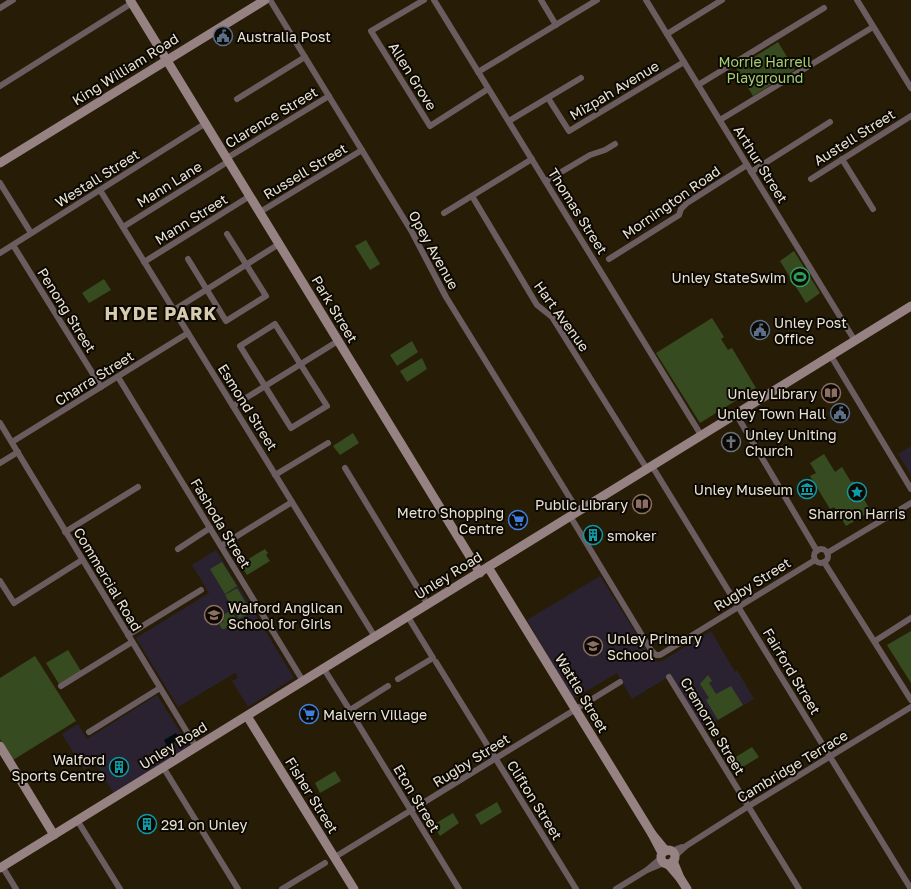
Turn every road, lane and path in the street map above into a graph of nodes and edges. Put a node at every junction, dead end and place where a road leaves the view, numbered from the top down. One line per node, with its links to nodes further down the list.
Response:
1 (13, 0): 12 (street)
2 (265, 0): 18 (main road, King William Road)
3 (270, 0): 17 (street, Opey Avenue)
4 (424, 0): 25 (street, Allen Grove)
5 (434, 0): 20 (street, Thomas Street)
6 (541, 0): 14 (street)
7 (597, 0): 14 (street)
8 (646, 0): 16 (street, Arthur Street)
9 (722, 0): 16 (street)
10 (857, 0): 15 (street)
11 (131, 2): 18 (main road, Park Street); 23 (street)
12 (0, 8)
13 (824, 8): 22 (street)
14 (556, 25): 20 (street)
15 (873, 27): 24 (street); 30 (street)
16 (667, 34): 19 (street, Arthur Street)
17 (305, 57): 26 (street, Opey Avenue); 28 (street)
18 (167, 60): 33 (main road, Park Street); 39 (main road, King William Road)
19 (684, 62): 22 (street, Arthur Street); 27 (street, Mizpah Avenue)
20 (478, 72): 25 (street, Thomas Street)
21 (581, 78): 27 (street)
22 (698, 85): 30 (street, Arthur Street)
23 (0, 86)
24 (911, 88)
25 (488, 89): 31 (street, Thomas Street)
26 (329, 96): 35 (street, Opey Avenue); 36 (street, Clarence Street)
27 (548, 98): 31 (street)
28 (237, 99)
29 (911, 116): 38 (street, Austell Street)
30 (720, 120): 40 (street, Arthur Street)
31 (508, 121): 37 (street, Thomas Street)
32 (830, 122): 41 (street)
33 (206, 124): 36 (main road, Park Street); 45 (street, Westall Street)
34 (615, 144): 43 (street)
35 (362, 150): 49 (street, Russell Street); 87 (street, Opey Avenue)
36 (228, 159): 46 (main road, Park Street); 51 (street, Mann Lane)
37 (532, 159): 43 (street, Thomas Street); 47 (street)
38 (842, 159): 42 (street, Austell Street); 48 (street)
39 (0, 163)
40 (747, 165): 41 (street, Arthur Street); 58 (street, Mornington Road)
41 (751, 172): 66 (street, Arthur Street)
42 (811, 179)
43 (546, 181): 75 (street, Thomas Street)
44 (0, 183): 52 (street)
45 (100, 190): 51 (street, Esmond Street); 52 (street, Westall Street)
46 (250, 196): 49 (main road, Park Street); 59 (street, Mann Street)
47 (472, 196): 50 (street); 80 (street, Hart Avenue)
48 (873, 208)
49 (260, 212): 54 (main road, Park Street)
50 (444, 213)
51 (123, 227): 59 (street, Esmond Street)
52 (30, 233): 55 (street, Westall Street)
53 (227, 234): 60 (street)
54 (280, 244): 60 (street); 65 (main road, Park Street)
55 (13, 245): 56 (street, Westall Street); 71 (street, Penong Street)
56 (0, 253)
57 (188, 259): 61 (street)
58 (609, 259)
59 (144, 262): 63 (street, Esmond Street)
60 (246, 265): 61 (street); 61 (street)
61 (207, 290): 63 (street)
62 (911, 306): 66 (main road, Unley Road)
63 (174, 310): 64 (street, Esmond Street)
64 (188, 333): 69 (street, Charra Street); 72 (street, Esmond Street)
65 (338, 341): 68 (street); 99 (main road, Park Street)
66 (855, 341): 67 (main road, Unley Road)
67 (831, 356): 73 (main road, Unley Road); 84 (street)
68 (300, 364): 70 (street); 70 (street); 70 (street)
69 (118, 377): 71 (street, Charra Street); 89 (street, Fashoda Street)
70 (265, 386): 72 (street)
71 (101, 387): 76 (street, Charra Street)
72 (233, 406): 82 (street, Esmond Street)
73 (736, 414): 75 (main road, Unley Road); 93 (street)
74 (0, 423): 76 (street, Commercial Road)
75 (701, 435): 80 (main road, Unley Road)
76 (12, 442): 78 (street, Commercial Road)
77 (328, 443): 82 (street)
78 (18, 452): 79 (street); 90 (street, Commercial Road)
79 (0, 463)
80 (650, 467): 87 (main road, Unley Road); 103 (street, Fairford Street)
81 (345, 468): 102 (street)
82 (275, 475): 85 (street, Esmond Street)
83 (138, 487): 90 (street)
84 (911, 489)
85 (292, 502): 91 (street); 107 (street, Esmond Street)
86 (911, 503): 94 (street)
87 (578, 511): 88 (main road, Unley Road)
88 (570, 516): 98 (main road, Unley Road); 103 (street, Rugby Street)
89 (210, 528): 91 (street, Fashoda Street); 92 (street)
90 (64, 532): 95 (street, Commercial Road)
91 (221, 546): 114 (street, Fashoda Street)
92 (178, 549)
93 (817, 550): 94 (street); 96 (street)
94 (827, 553): 97 (street)
95 (82, 560): 100 (street); 106 (street, Commercial Road)
96 (815, 560): 97 (street); 103 (street, Rugby Street)
97 (824, 562): 108 (street)
98 (488, 567): 99 (main road, Unley Road); 121 (main road, Wattle Street)
99 (480, 573): 102 (main road, Unley Road)
100 (0, 581)
101 (201, 590): 106 (street)
102 (428, 605): 104 (main road, Unley Road)
103 (738, 607): 127 (street, Fairford Street)
104 (408, 617): 107 (main road, Unley Road); 110 (street, Clifton Street)
105 (911, 618): 108 (street)
106 (128, 635): 109 (street, Commercial Road)
107 (375, 637): 111 (main road, Unley Road)
108 (875, 641): 119 (street)
109 (132, 642): 116 (street); 118 (street, Commercial Road)
110 (435, 660): 113 (street); 128 (street, Clifton Street)
111 (324, 669): 114 (main road, Unley Road); 117 (street)
112 (669, 677): 130 (street, Cremorne Street)
113 (398, 679)
114 (303, 681): 122 (main road, Unley Road)
115 (620, 682): 121 (street, Rugby Street)
116 (61, 686)
117 (388, 686)
118 (160, 688): 124 (street); 126 (street, Commercial Road)
119 (911, 700)
120 (911, 707): 127 (street, Cambridge Terrace)
121 (575, 710): 128 (street, Rugby Street); 134 (main road, Wattle Street)
122 (247, 716): 126 (main road, Unley Road); 135 (main road, Fisher Street)
123 (355, 719): 131 (street, Eton Street)
124 (89, 732)
125 (0, 746): 133 (main road)
126 (196, 747): 129 (main road, Unley Road)
127 (830, 757): 130 (street, Cambridge Terrace); 148 (street, Fairford Street)
128 (495, 759): 131 (street, Rugby Street); 144 (street, Clifton Street)
129 (164, 767): 132 (main road, Unley Road); 140 (street)
130 (748, 806): 134 (street, Cambridge Terrace); 147 (street, Cremorne Street)
131 (411, 812): 135 (street, Rugby Street); 143 (street, Eton Street)
132 (78, 820): 133 (main road, Unley Road); 139 (street)
133 (54, 835): 137 (main road, Unley Road)
134 (668, 857): 145 (street, Cambridge Terrace); 146 (main road, Wattle Street)
135 (335, 858): 142 (main road, Fisher Street)
136 (325, 863): 141 (street)
137 (1, 867): 138 (street)
138 (16, 889)
139 (120, 889)
140 (238, 889)
141 (282, 889)
142 (354, 889)
143 (459, 889)
144 (576, 889)
145 (616, 889)
146 (687, 889)
147 (799, 889)
148 (911, 889)

